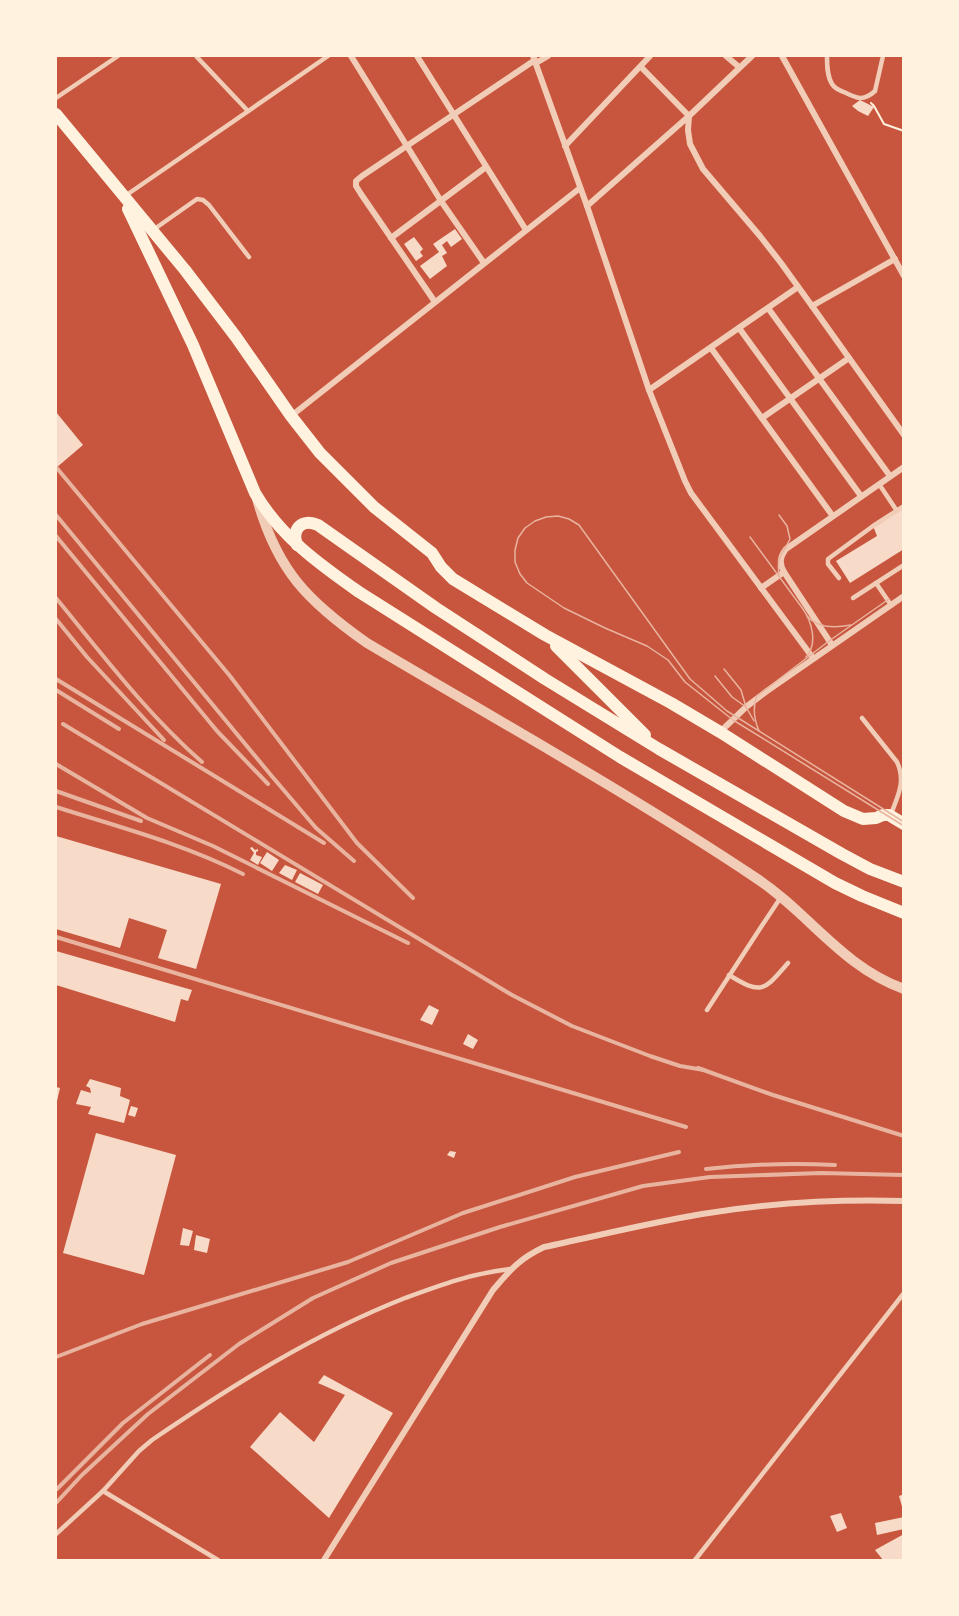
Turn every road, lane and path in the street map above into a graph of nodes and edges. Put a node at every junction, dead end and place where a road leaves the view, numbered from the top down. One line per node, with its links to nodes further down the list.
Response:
1 (118, 56): 16 (lane)
2 (196, 56): 18 (lane)
3 (327, 56): 18 (lane)
4 (351, 56): 23 (street)
5 (417, 56): 20 (street)
6 (548, 56): 13 (street)
7 (650, 56): 14 (street)
8 (726, 56): 15 (street)
9 (752, 56): 15 (street)
10 (782, 56): 34 (street)
11 (826, 56): 17 (lane)
12 (883, 56): 17 (lane)
13 (535, 59): 20 (street); 24 (street)
14 (641, 67): 21 (street); 24 (street)
15 (739, 67): 21 (street)
16 (56, 98)
17 (864, 98): 22 (path)
18 (247, 110): 27 (lane)
19 (56, 114): 27 (main road)
20 (453, 114): 23 (street); 25 (street)
21 (689, 116): 29 (street); 37 (street)
22 (903, 131)
23 (406, 146): 28 (street); 32 (street)
24 (565, 146): 26 (street)
25 (486, 167): 28 (street); 31 (street)
26 (580, 188): 29 (street); 31 (street)
27 (123, 197): 30 (main road); 53 (main road)
28 (441, 201): 32 (street); 35 (street)
29 (587, 206): 45 (street)
30 (153, 230): 33 (lane); 47 (main road)
31 (526, 230): 35 (street)
32 (391, 238): 38 (street)
33 (249, 257)
34 (895, 259): 36 (street); 39 (street)
35 (484, 263): 38 (street)
36 (903, 276)
37 (798, 287): 39 (street); 40 (street)
38 (435, 302): 47 (street)
39 (812, 306): 43 (street)
40 (768, 308): 41 (street); 44 (street)
41 (739, 328): 42 (street); 46 (street)
42 (711, 348): 45 (street); 48 (street)
43 (849, 358): 44 (street); 49 (street)
44 (819, 379): 46 (street); 51 (street)
45 (649, 390): 63 (street)
46 (790, 398): 48 (street); 54 (street)
47 (291, 416): 67 (main road)
48 (762, 418): 57 (street)
49 (903, 435)
50 (903, 467): 51 (street)
51 (890, 476): 52 (street)
52 (879, 484): 54 (street); 56 (lane)
53 (255, 493): 58 (main road); 76 (street)
54 (861, 496): 57 (street)
55 (903, 506): 56 (lane)
56 (897, 511): 61 (lane)
57 (832, 515): 60 (street)
58 (297, 545): 72 (main road); 77 (main road)
59 (903, 565): 62 (lane)
60 (784, 572): 63 (street); 68 (street)
61 (839, 578)
62 (876, 583): 65 (lane); 66 (lane)
63 (761, 588): 69 (street)
64 (903, 597): 66 (street)
65 (853, 598)
66 (891, 605): 68 (street)
67 (545, 635): 71 (main road); 72 (main road)
68 (832, 645): 69 (street)
69 (813, 658): 71 (street)
70 (862, 718): 73 (lane)
71 (720, 732): 73 (main road)
72 (658, 749): 75 (main road)
73 (889, 815): 74 (main road)
74 (903, 824)
75 (903, 882)
76 (781, 897): 79 (lane); 80 (street)
77 (903, 913)
78 (788, 963): 79 (lane)
79 (729, 975): 81 (lane)
80 (903, 989)
81 (707, 1010)
82 (903, 1201): 83 (street)
83 (510, 1269): 85 (lane); 88 (street)
84 (903, 1293): 89 (lane)
85 (104, 1491): 86 (lane); 87 (lane)
86 (56, 1534)
87 (218, 1560)
88 (324, 1560)
89 (695, 1560)

